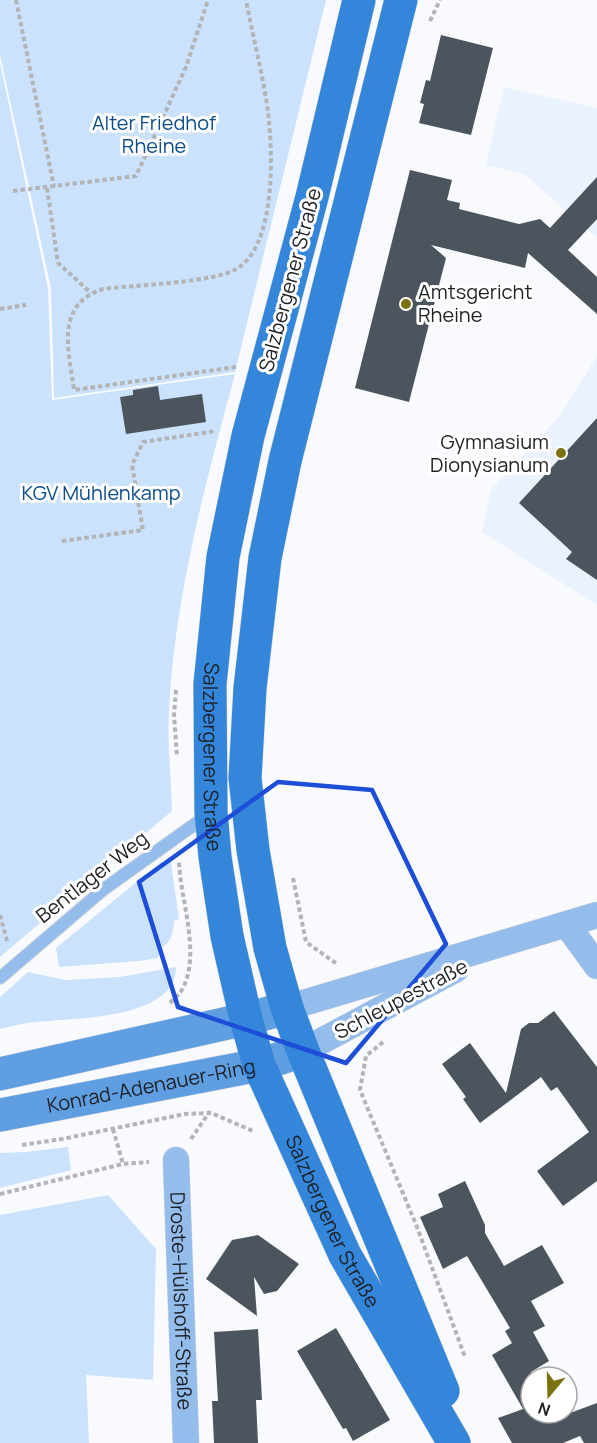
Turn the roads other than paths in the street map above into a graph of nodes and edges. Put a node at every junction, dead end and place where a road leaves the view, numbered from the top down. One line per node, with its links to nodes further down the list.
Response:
1 (359, 0): 3 (main road, Salzbergener Straße)
2 (401, 0): 9 (main road, Salzbergener Straße)
3 (212, 812): 8 (lane, Bentlager Weg); 10 (main road, Salzbergener Straße)
4 (597, 915): 5 (street, Schleupestraße)
5 (567, 924): 6 (street, Schleupestraße); 7 (street)
6 (499, 946): 9 (street, Schleupestraße); 11 (street, Schleupestraße)
7 (597, 966)
8 (0, 978)
9 (287, 1008): 10 (main road, Konrad-Adenauer-Ring); 11 (main road, Salzbergener Straße)
10 (246, 1019): 12 (main road, Salzbergener Straße); 13 (main road, Konrad-Adenauer-Ring)
11 (303, 1051): 12 (main road, Konrad-Adenauer-Ring); 18 (main road, Salzbergener Straße)
12 (259, 1065): 14 (main road, Konrad-Adenauer-Ring); 17 (main road, Salzbergener Straße)
13 (0, 1074)
14 (0, 1114)
15 (176, 1160): 16 (street, Droste-Hülshoff-Straße)
16 (186, 1443)
17 (454, 1443)
18 (462, 1443)

